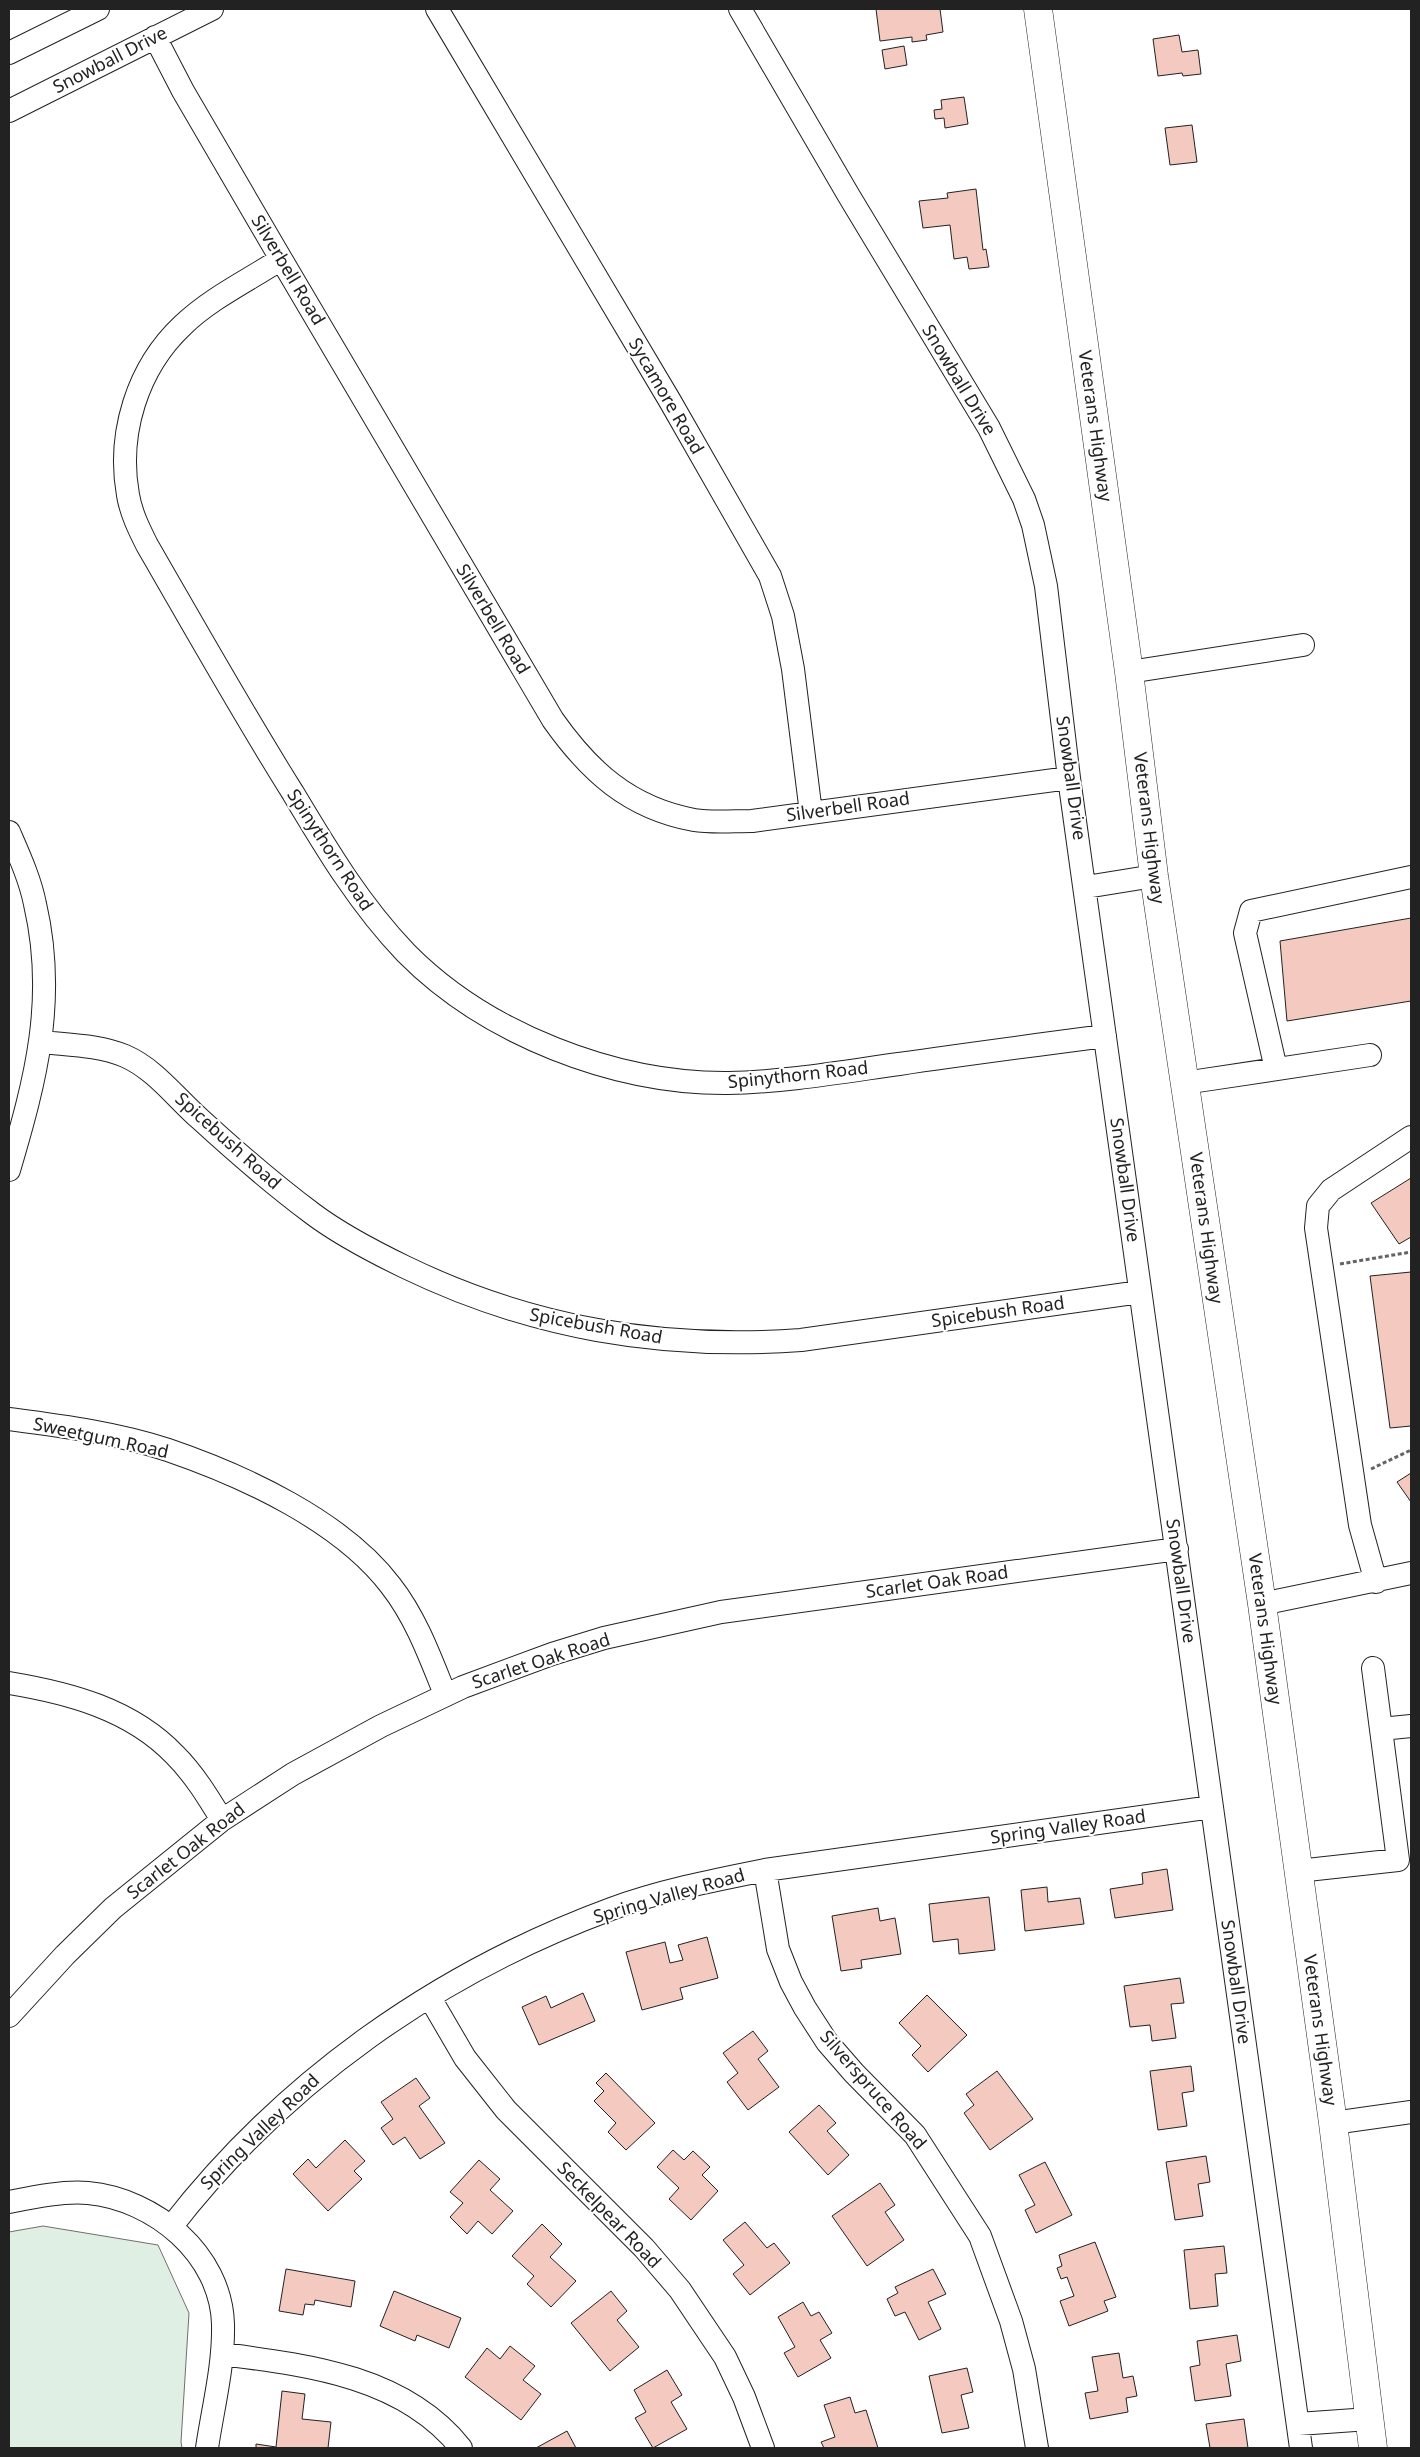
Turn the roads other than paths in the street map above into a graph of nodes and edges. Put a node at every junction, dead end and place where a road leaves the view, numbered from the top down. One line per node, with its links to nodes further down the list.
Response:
1 (98, 9): 7 (street)
2 (212, 9): 6 (street, Snowball Drive)
3 (437, 9): 13 (street, Sycamore Road)
4 (740, 9): 12 (street, Snowball Drive)
5 (1038, 9): 11 (main road, Veterans Highway)
6 (154, 37): 8 (street, Snowball Drive); 9 (street, Silverbell Road)
7 (9, 53)
8 (9, 111)
9 (281, 260): 13 (street, Silverbell Road); 18 (street, Spinythorn Road)
10 (1303, 645): 11 (street)
11 (1129, 672): 15 (main road, Veterans Highway)
12 (1069, 778): 13 (street, Silverbell Road); 17 (street, Snowball Drive)
13 (812, 813)
14 (9, 832): 19 (street)
15 (1154, 876): 17 (street); 22 (main road, Veterans Highway)
16 (1411, 876): 21 (street)
17 (1086, 887): 18 (street, Snowball Drive)
18 (1105, 1036): 25 (street, Snowball Drive)
19 (42, 1042): 24 (street); 25 (street, Spicebush Road)
20 (1370, 1055): 21 (street)
21 (1276, 1069): 22 (street)
22 (1184, 1083): 30 (main road, Veterans Highway)
23 (1411, 1137): 29 (street)
24 (9, 1170)
25 (1140, 1292): 27 (street, Snowball Drive)
26 (9, 1419): 33 (street, Sweetgum Road)
27 (1177, 1549): 33 (street, Scarlet Oak Road); 36 (street, Snowball Drive)
28 (1411, 1573): 29 (street)
29 (1376, 1582): 30 (street)
30 (1262, 1604): 39 (main road, Veterans Highway)
31 (1373, 1668): 35 (street)
32 (9, 1683): 37 (street)
33 (445, 1694): 37 (street, Scarlet Oak Road)
34 (1411, 1726): 35 (street)
35 (1381, 1729): 39 (street)
36 (1212, 1807): 38 (street, Spring Valley Road); 48 (street, Snowball Drive)
37 (222, 1820): 41 (street, Scarlet Oak Road)
38 (765, 1870): 40 (street, Spring Valley Road); 52 (street, Silverspruce Road)
39 (1298, 1871): 43 (main road, Veterans Highway)
40 (430, 1998): 45 (street, Spring Valley Road); 51 (street, Seckelpear Road)
41 (9, 2016)
42 (1411, 2112): 43 (street)
43 (1333, 2123): 47 (main road, Veterans Highway)
44 (9, 2202): 45 (street)
45 (171, 2227): 46 (street)
46 (222, 2354): 49 (street); 50 (street)
47 (1369, 2419): 48 (street); 54 (main road, Veterans Highway)
48 (1298, 2424): 53 (street, Snowball Drive)
49 (207, 2448)
50 (461, 2448)
51 (763, 2448)
52 (1037, 2448)
53 (1302, 2448)
54 (1374, 2448)

